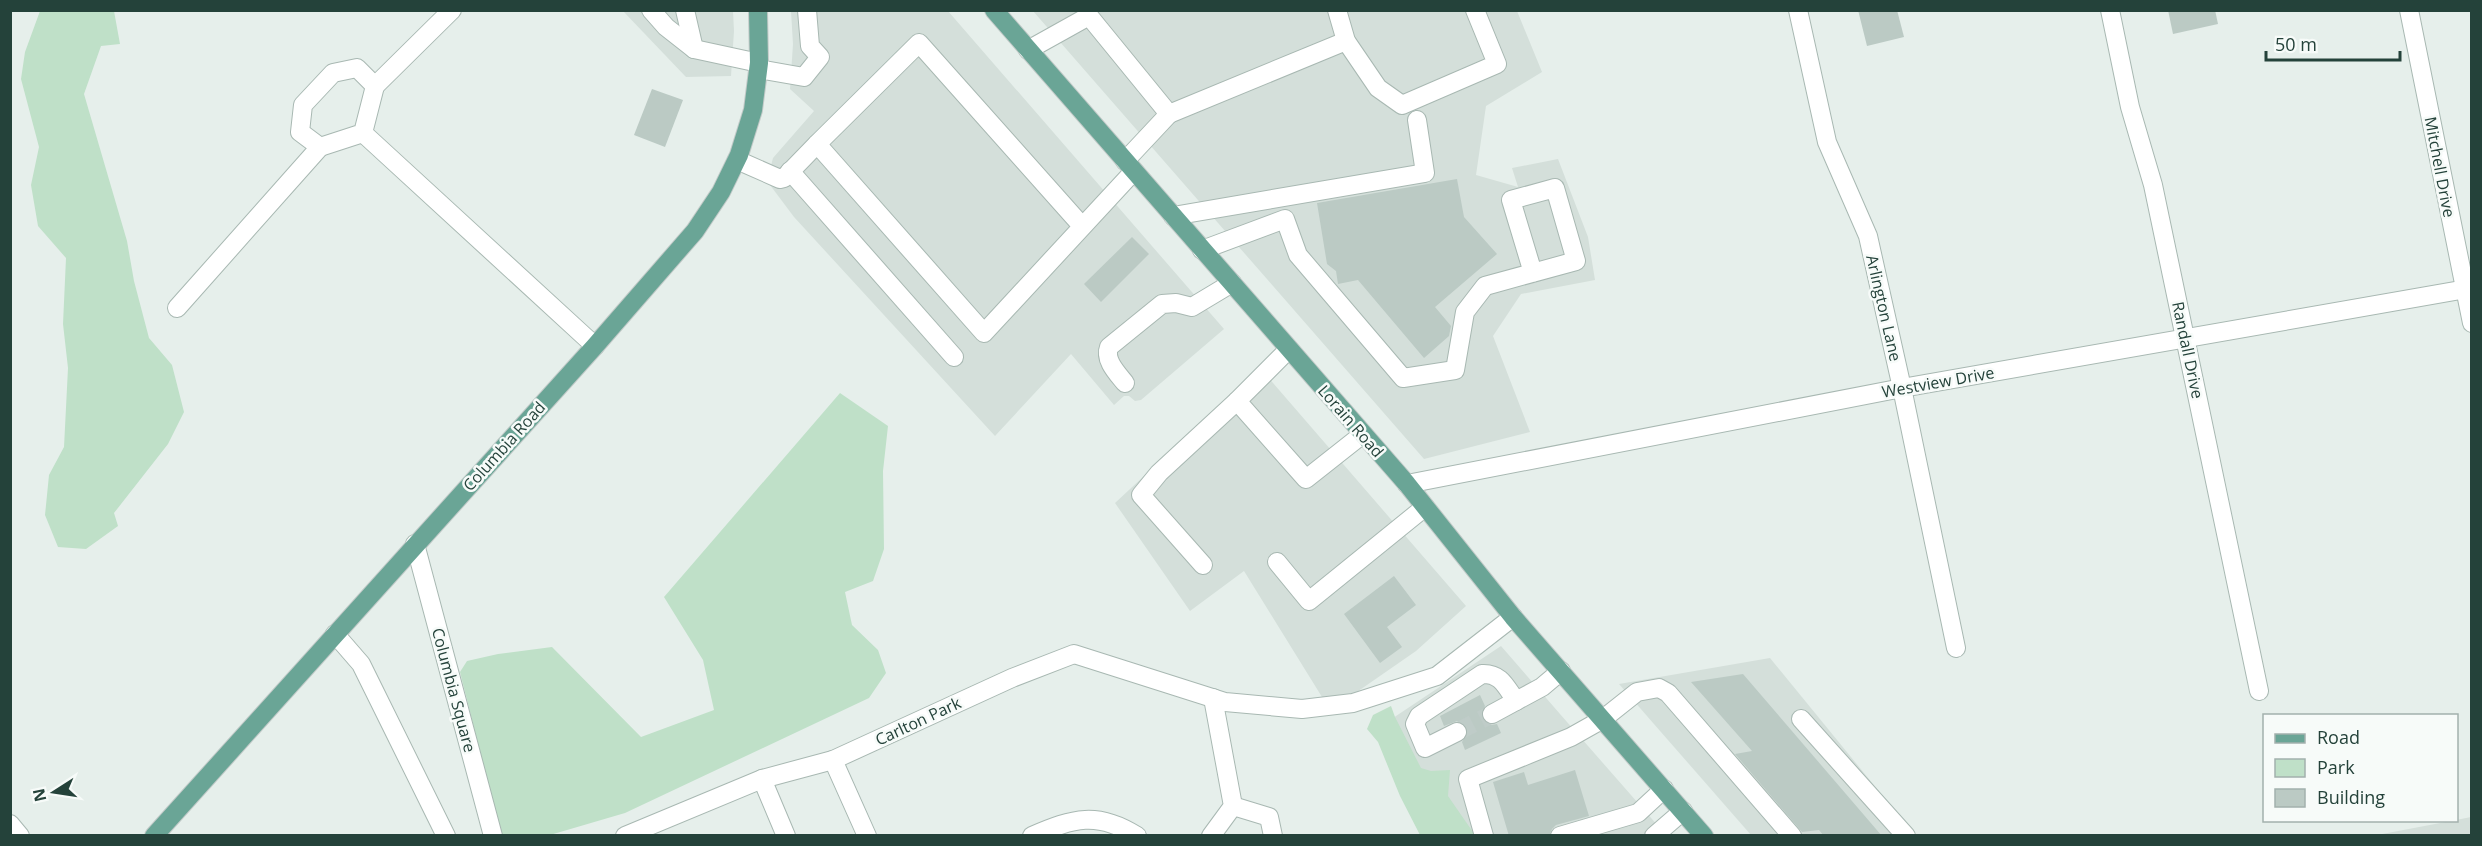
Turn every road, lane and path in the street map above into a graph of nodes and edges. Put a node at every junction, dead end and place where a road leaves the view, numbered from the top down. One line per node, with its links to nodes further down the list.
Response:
1 (452, 10): 16 (street)
2 (651, 10): 13 (street)
3 (685, 10): 13 (street)
4 (758, 10): 15 (main road, Columbia Road)
5 (807, 10): 15 (street)
6 (994, 10): 14 (main road, Lorain Road)
7 (1337, 10): 12 (street)
8 (1475, 10): 12 (street)
9 (1798, 10): 38 (street, Arlington Lane)
10 (2110, 10): 33 (street, Randall Drive)
11 (2409, 10): 30 (street, Mitchell Drive)
12 (1347, 40): 17 (street)
13 (694, 49): 15 (street)
14 (1028, 50): 17 (street); 23 (main road, Lorain Road)
15 (759, 66): 22 (main road, Columbia Road)
16 (375, 86): 19 (street); 21 (street)
17 (1168, 114): 23 (street)
18 (1417, 120): 25 (street)
19 (363, 133): 21 (street); 34 (street)
20 (817, 144): 24 (street); 26 (street); 26 (street)
21 (320, 147): 31 (street)
22 (737, 160): 24 (street); 34 (main road, Columbia Road)
23 (1129, 166): 25 (main road, Lorain Road); 26 (street)
24 (790, 171): 36 (street)
25 (1173, 216): 27 (main road, Lorain Road)
26 (1082, 226)
27 (1202, 250): 28 (street); 29 (main road, Lorain Road)
28 (1533, 273): 28 (street)
29 (1232, 284): 35 (main road, Lorain Road); 37 (street)
30 (2468, 288): 32 (street, Mitchell Drive); 33 (street, Westview Drive)
31 (177, 308)
32 (2472, 323)
33 (2186, 339): 38 (street, Westview Drive); 50 (street, Randall Drive)
34 (595, 346): 43 (main road, Columbia Road)
35 (1289, 349): 39 (street); 40 (main road, Lorain Road)
36 (954, 357)
37 (1125, 383)
38 (1902, 388): 41 (street, Westview Drive); 48 (street, Arlington Lane)
39 (1237, 401): 40 (street); 45 (street)
40 (1363, 434): 41 (main road, Lorain Road)
41 (1407, 484): 42 (main road, Lorain Road)
42 (1425, 507): 44 (street); 46 (main road, Lorain Road)
43 (416, 544): 47 (main road, Columbia Road); 67 (street, Columbia Square)
44 (1277, 562)
45 (1203, 565)
46 (1513, 617): 49 (main road, Lorain Road); 51 (street, Carlton Park)
47 (335, 634): 65 (main road, Columbia Road); 66 (street)
48 (1956, 648)
49 (1561, 671): 52 (street); 54 (main road, Lorain Road)
50 (2259, 691)
51 (1213, 698): 57 (street, Carlton Park); 60 (street)
52 (1516, 701): 53 (street); 56 (street)
53 (1492, 714)
54 (1603, 719): 59 (main road, Lorain Road); 75 (street); 79 (street)
55 (1801, 719): 80 (street)
56 (1457, 732)
57 (833, 760): 58 (street, Carlton Park); 70 (street)
58 (762, 779): 68 (street, Carlton Park); 69 (street)
59 (1664, 789): 61 (main road, Lorain Road); 76 (street)
60 (1233, 806): 73 (street); 74 (street)
61 (1683, 811): 77 (street); 78 (main road, Lorain Road)
62 (10, 824): 64 (street)
63 (1095, 827): 71 (street); 72 (street)
64 (20, 836)
65 (154, 836)
66 (446, 836)
67 (493, 836)
68 (625, 836)
69 (786, 836)
70 (867, 836)
71 (1032, 836)
72 (1137, 836)
73 (1211, 836)
74 (1273, 836)
75 (1484, 836)
76 (1560, 836)
77 (1654, 836)
78 (1704, 836)
79 (1792, 836)
80 (1906, 836)

